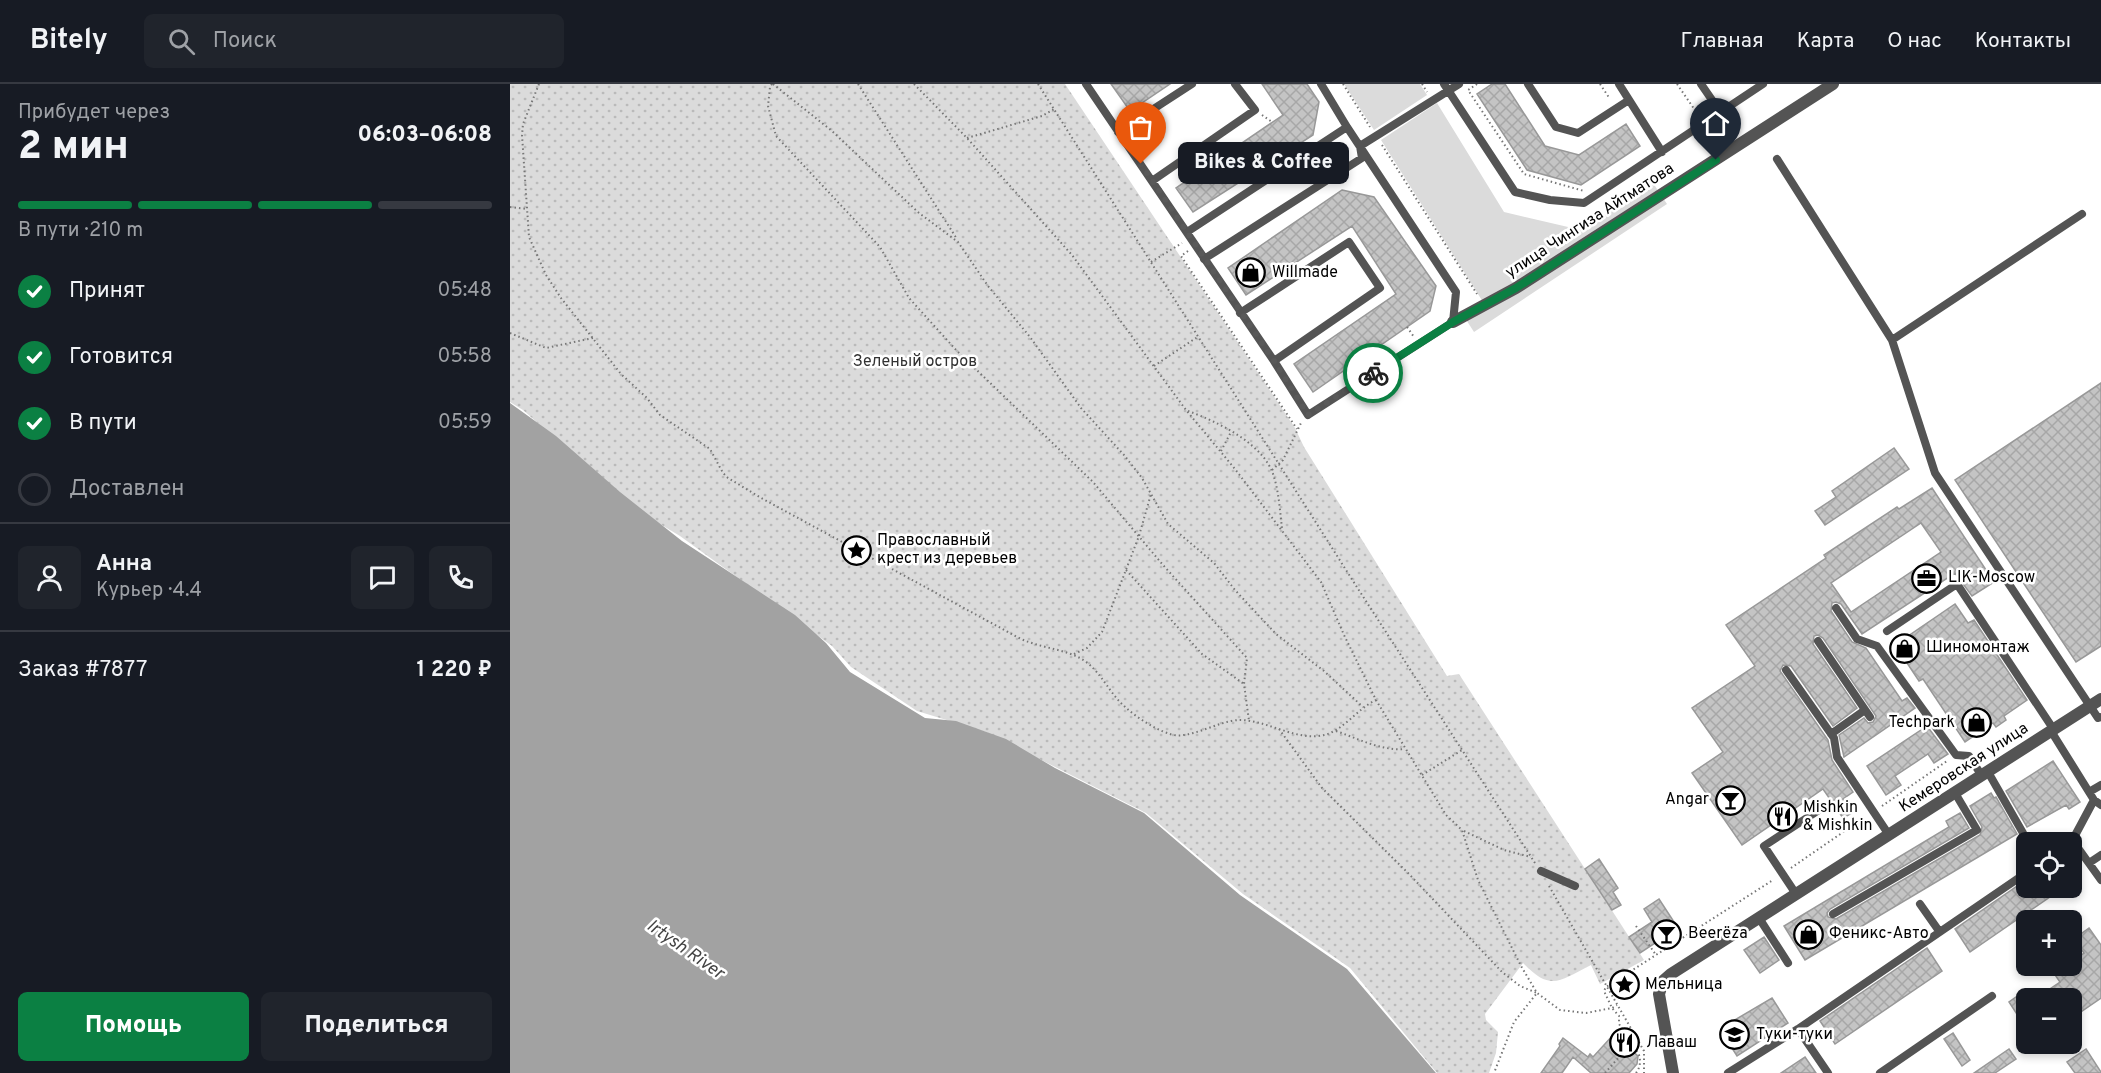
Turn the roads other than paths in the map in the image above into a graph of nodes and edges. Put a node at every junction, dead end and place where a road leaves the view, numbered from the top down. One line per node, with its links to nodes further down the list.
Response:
1 (1086, 84): 15 (lane)
2 (1192, 84): 15 (lane)
3 (1235, 84): 19 (lane)
4 (1321, 84): 14 (lane)
5 (1459, 84): 11 (lane)
6 (1528, 84): 12 (lane)
7 (1620, 84): 12 (lane)
8 (1701, 84): 13 (lane)
9 (1763, 84): 13 (lane)
10 (1833, 84): 24 (street, улица Чингиза Айтматова)
11 (1446, 87): 16 (lane); 17 (lane)
12 (1629, 100): 17 (lane)
13 (1721, 113): 17 (lane)
14 (1347, 127): 16 (lane); 21 (lane)
15 (1118, 132): 19 (lane)
16 (1360, 146): 22 (lane); 24 (lane)
17 (1662, 152)
18 (1777, 159): 25 (lane)
19 (1152, 181): 21 (lane)
20 (2082, 214): 25 (lane)
21 (1187, 232): 22 (lane)
22 (1204, 259): 23 (lane)
23 (1240, 313): 26 (lane); 26 (lane)
24 (1453, 322): 26 (lane)
25 (1892, 340): 31 (lane)
26 (1274, 361)
27 (1836, 608): 35 (lane)
28 (1887, 631): 33 (lane)
29 (1818, 641): 34 (lane)
30 (1786, 669): 34 (lane)
31 (2096, 702): 32 (lane); 33 (street, Кемеровская улица)
32 (2101, 717)
33 (2053, 730): 35 (street, Кемеровская улица); 37 (lane)
34 (1831, 734): 43 (lane)
35 (1985, 774): 38 (street, Кемеровская улица); 41 (lane)
36 (2101, 785): 37 (lane)
37 (2089, 792): 39 (lane)
38 (1955, 793): 43 (street, Кемеровская улица); 53 (lane)
39 (2098, 802): 42 (lane)
40 (1819, 810): 51 (lane)
41 (2022, 832)
42 (2078, 832)
43 (1889, 835): 51 (street, Кемеровская улица)
44 (2082, 854): 46 (lane)
45 (2101, 855): 46 (lane)
46 (2090, 863): 49 (lane)
47 (1541, 871): 50 (lane)
48 (2016, 880): 55 (lane)
49 (2101, 880)
50 (1575, 886)
51 (1796, 894): 54 (street, Кемеровская улица)
52 (1920, 904): 55 (lane)
53 (1833, 914)
54 (1759, 918): 56 (lane); 59 (street, Кемеровская улица)
55 (1939, 931): 58 (lane)
56 (1788, 963)
57 (1992, 996): 62 (lane)
58 (1798, 1029): 60 (lane); 61 (lane)
59 (1673, 1073)
60 (1728, 1073)
61 (1828, 1073)
62 (1880, 1073)

